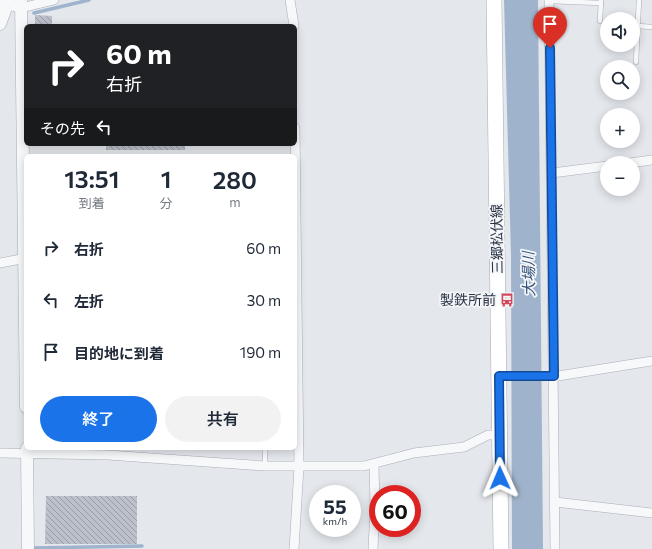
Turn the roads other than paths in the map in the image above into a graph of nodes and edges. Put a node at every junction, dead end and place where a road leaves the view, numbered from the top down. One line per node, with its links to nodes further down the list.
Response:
1 (54, 0): 8 (street)
2 (290, 0): 12 (street)
3 (494, 0): 24 (main road, 三郷松伏線)
4 (549, 0): 6 (lane); 19 (street)
5 (638, 0): 10 (lane)
6 (601, 1): 9 (lane)
7 (5, 3): 8 (street); 11 (street)
8 (21, 4): 15 (street)
9 (600, 12)
10 (638, 12)
11 (0, 24)
12 (294, 24)
13 (640, 26): 14 (lane)
14 (652, 27)
15 (24, 68): 20 (street)
16 (652, 160): 17 (street)
17 (640, 162)
18 (600, 167): 19 (street)
19 (552, 173): 25 (street)
20 (24, 258): 21 (street)
21 (0, 263)
22 (652, 361): 25 (street)
23 (297, 374): 32 (street)
24 (504, 376): 25 (street); 26 (main road, 三郷松伏線)
25 (552, 376): 33 (street)
26 (500, 435): 30 (street); 38 (main road, 三郷松伏線)
27 (27, 450): 29 (street); 31 (street); 35 (street)
28 (265, 450): 31 (lane)
29 (0, 453)
30 (374, 464): 32 (street); 37 (street)
31 (265, 466): 32 (street)
32 (299, 467): 36 (street)
33 (555, 502): 34 (street); 39 (street)
34 (652, 513)
35 (28, 549)
36 (294, 549)
37 (373, 549)
38 (501, 549)
39 (555, 549)

